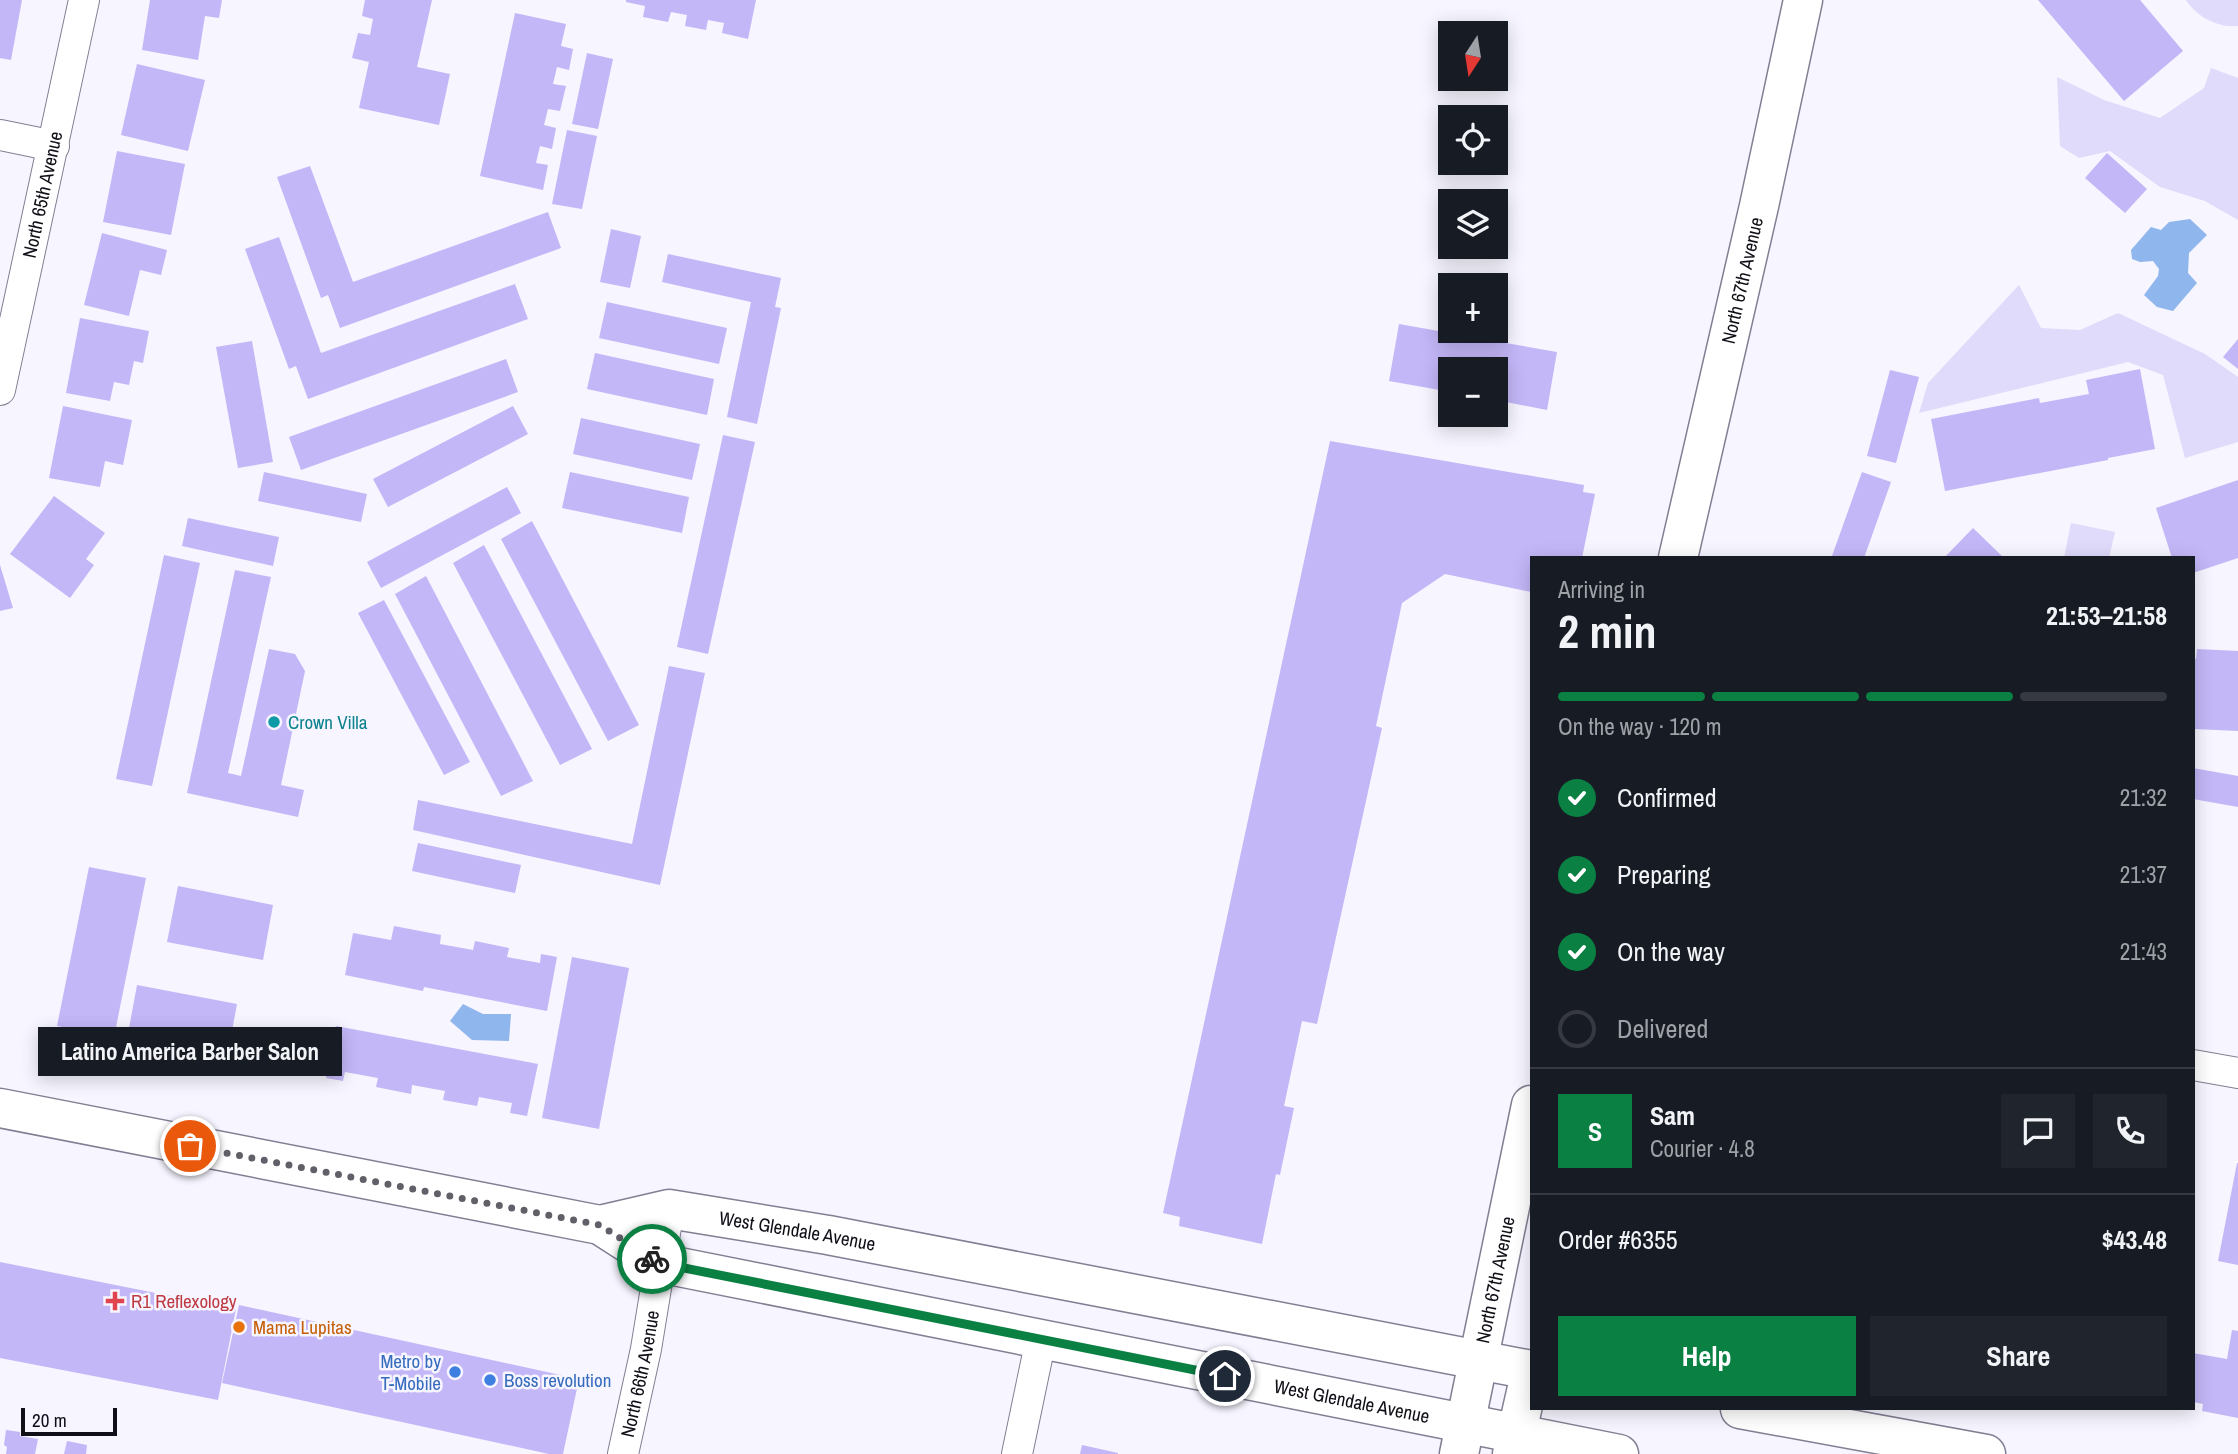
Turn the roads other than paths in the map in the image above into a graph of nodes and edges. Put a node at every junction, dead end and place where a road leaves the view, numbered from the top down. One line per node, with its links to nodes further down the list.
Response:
1 (84, 0): 4 (street, North 65th Avenue)
2 (1803, 0): 6 (main road, North 67th Avenue)
3 (0, 135): 4 (street)
4 (54, 146): 5 (street, North 65th Avenue)
5 (0, 390)
6 (1678, 556)
7 (2195, 1065): 8 (street)
8 (2238, 1073)
9 (0, 1108): 12 (main road, West Glendale Avenue)
10 (1530, 1110): 15 (main road, North 67th Avenue)
11 (669, 1209): 12 (main road, West Glendale Avenue); 13 (street, North 66th Avenue); 15 (main road, West Glendale Avenue)
12 (600, 1225): 13 (main road, West Glendale Avenue)
13 (659, 1263): 14 (main road, West Glendale Avenue); 21 (street, North 66th Avenue)
14 (1041, 1339): 19 (main road, West Glendale Avenue); 22 (street)
15 (1478, 1359): 16 (main road, West Glendale Avenue); 19 (main road, North 67th Avenue)
16 (1530, 1370)
17 (1530, 1374): 20 (main road)
18 (1745, 1410): 24 (main road)
19 (1462, 1439): 20 (main road, West Glendale Avenue)
20 (1514, 1444): 23 (main road, West Glendale Avenue)
21 (623, 1454)
22 (1017, 1454)
23 (1619, 1454)
24 (1986, 1454)

